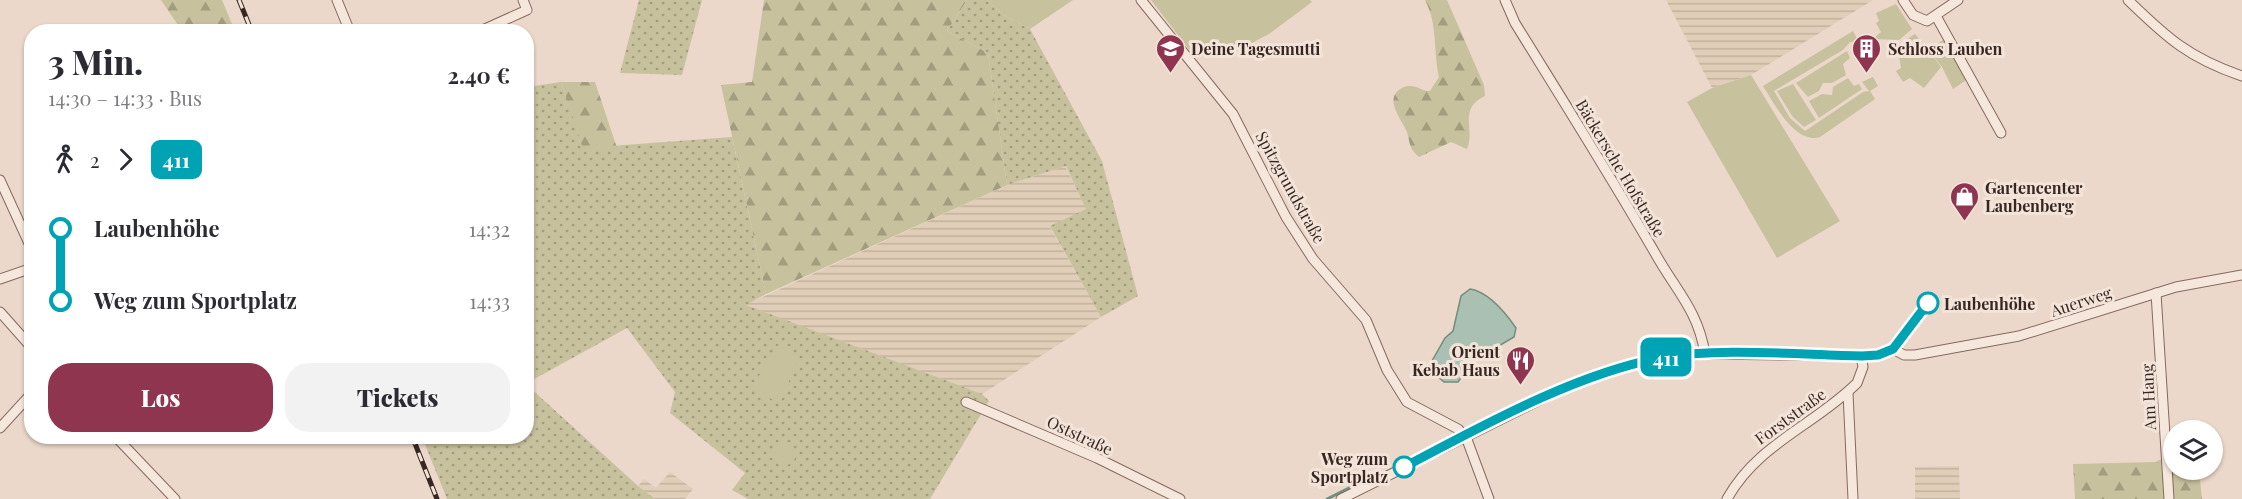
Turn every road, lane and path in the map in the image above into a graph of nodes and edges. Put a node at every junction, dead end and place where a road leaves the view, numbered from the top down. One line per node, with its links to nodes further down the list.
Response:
1 (338, 0): 9 (street)
2 (523, 0): 10 (street)
3 (1141, 0): 27 (street, Spitzgrundstraße)
4 (1505, 0): 21 (street, Bäckersche Hofstraße)
5 (1903, 0): 8 (street)
6 (1958, 0): 8 (street)
7 (2128, 0): 11 (street)
8 (1936, 16): 12 (street)
9 (347, 24)
10 (496, 24)
11 (2242, 76)
12 (2001, 133)
13 (0, 180): 14 (street)
14 (24, 232)
15 (24, 271): 17 (street)
16 (2242, 275): 18 (street, Auerweg)
17 (0, 279)
18 (2156, 293): 22 (street, Auerweg); 35 (street, Am Hang)
19 (0, 312): 20 (street)
20 (24, 339)
21 (1705, 354): 22 (street); 27 (street)
22 (1862, 356): 23 (street, Forststraße)
23 (1848, 393): 33 (street, Forststraße); 34 (street)
24 (24, 402): 26 (street)
25 (966, 402): 30 (street, Oststraße)
26 (0, 428)
27 (1466, 437): 31 (street); 32 (street)
28 (123, 444): 29 (street)
29 (175, 499)
30 (1180, 499)
31 (1341, 499)
32 (1489, 499)
33 (1727, 499)
34 (1853, 499)
35 (2169, 499)

